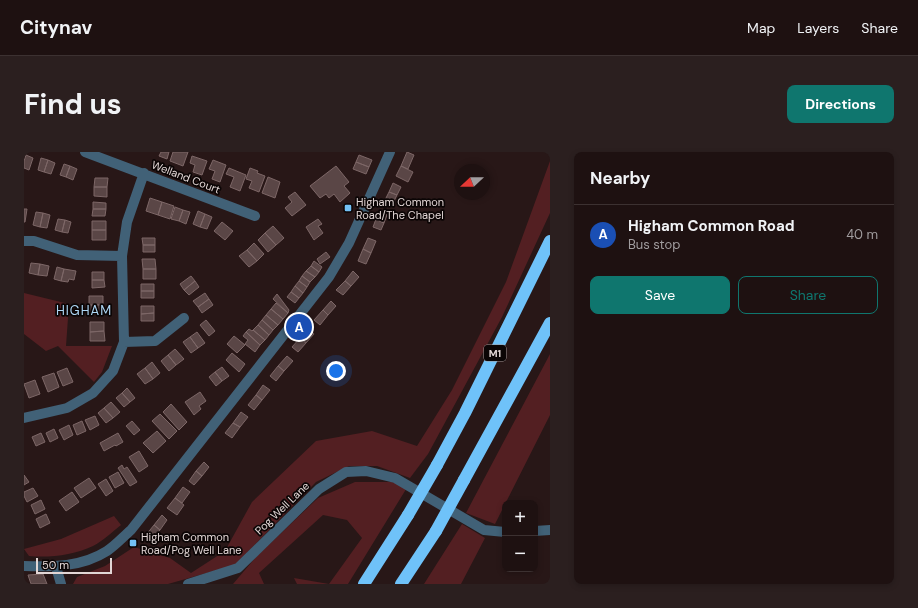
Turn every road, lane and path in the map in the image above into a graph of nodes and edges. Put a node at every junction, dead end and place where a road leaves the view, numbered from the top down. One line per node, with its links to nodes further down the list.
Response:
1 (85, 152): 3 (street, Welland Court)
2 (390, 152): 16 (street)
3 (144, 174): 4 (street, Welland Court); 7 (street)
4 (255, 216)
5 (550, 240): 19 (highway, M1, bridge)
6 (24, 241): 7 (street)
7 (122, 256): 10 (street)
8 (184, 318): 10 (street)
9 (550, 323): 20 (highway, bridge)
10 (124, 342): 11 (street)
11 (24, 418)
12 (550, 530): 13 (street)
13 (538, 531)
14 (502, 532): 18 (street, Pog Well Lane)
15 (24, 566): 16 (street)
16 (56, 567): 17 (street)
17 (61, 584)
18 (188, 584)
19 (364, 584)
20 (401, 584)

